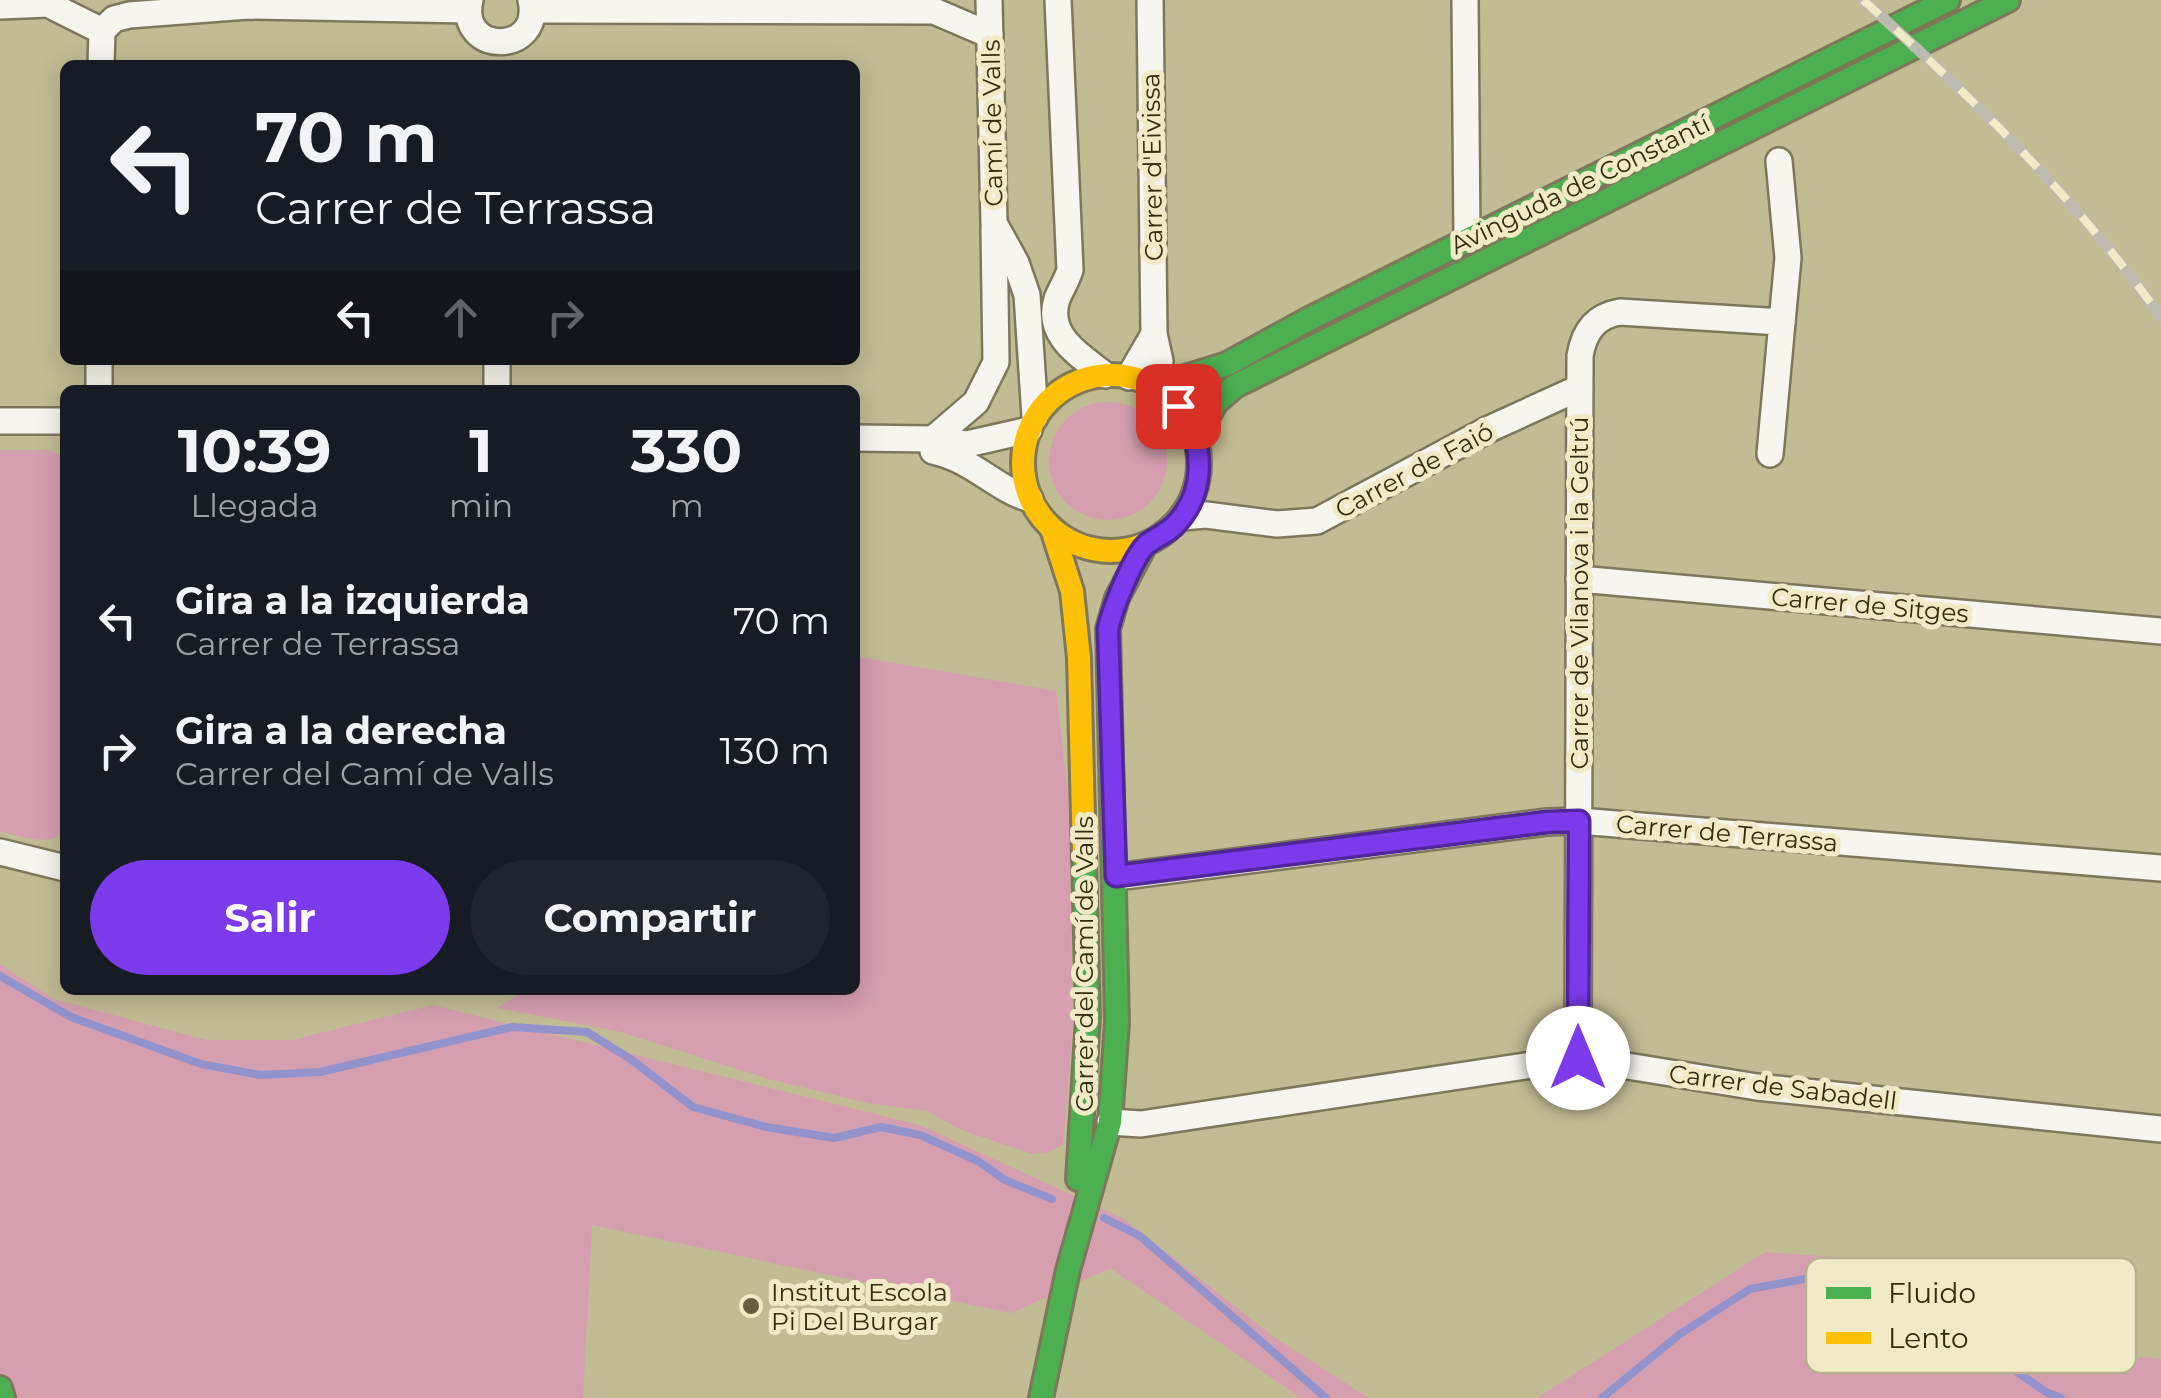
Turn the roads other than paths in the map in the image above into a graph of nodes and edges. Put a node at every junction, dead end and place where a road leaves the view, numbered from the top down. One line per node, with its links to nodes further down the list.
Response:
1 (960, 0): 12 (street)
2 (989, 0): 14 (street, Camí de Valls)
3 (1058, 0): 21 (street)
4 (1150, 0): 25 (street, Carrer d'Eivissa)
5 (1465, 0): 22 (street)
6 (1948, 0): 22 (main road)
7 (1979, 0): 17 (main road)
8 (2008, 0): 17 (main road, Avinguda de Constantí)
9 (469, 5): 13 (street); 15 (street)
10 (532, 5): 12 (street); 15 (street)
11 (0, 6): 13 (street)
12 (934, 11): 14 (street)
13 (102, 31): 16 (street)
14 (990, 35): 20 (street, Camí de Valls)
15 (499, 54)
16 (101, 60)
17 (1752, 129): 19 (main road, Avinguda de Constantí)
18 (1779, 161): 23 (street)
19 (1679, 166): 22 (main road); 24 (main road, Avinguda de Constantí)
20 (994, 223): 27 (street, Camí de Valls); 32 (street)
21 (1068, 236): 25 (street); 27 (street)
22 (1469, 247): 24 (main road); 25 (main road)
23 (1782, 322): 26 (street, Carrer de Vilanova i la Geltrú); 34 (street)
24 (1281, 362): 31 (main road, Avinguda de Constantí)
25 (1137, 382): 27 (main road); 31 (main road)
26 (1579, 388): 36 (street, Carrer de Faió); 39 (street, Carrer de Vilanova i la Geltrú)
27 (1037, 417): 32 (street); 35 (main road)
28 (60, 420): 29 (street)
29 (0, 421)
30 (860, 438): 33 (street)
31 (1196, 438): 36 (main road)
32 (932, 439): 33 (street)
33 (905, 441): 35 (street)
34 (1770, 454)
35 (1030, 499): 37 (main road)
36 (1182, 516): 38 (main road)
37 (1052, 530): 38 (main road); 46 (main road, Carrer del Camí de Valls)
38 (1146, 545): 45 (main road, Carrer del Camí de Valls)
39 (1579, 578): 40 (street, Carrer de Sitges); 41 (street, Carrer de Vilanova i la Geltrú)
40 (2161, 631)
41 (1579, 821): 44 (street, Carrer de Terrassa); 45 (street, Carrer de Terrassa); 47 (street, Carrer de Vilanova i la Geltrú)
42 (0, 852): 43 (street)
43 (60, 867)
44 (2161, 868)
45 (1116, 876): 48 (main road, Carrer del Camí de Valls)
46 (1088, 909): 48 (main road); 50 (main road, Carrer del Camí de Valls)
47 (1578, 1058): 48 (street, Carrer de Sabadell); 49 (street, Carrer de Sabadell)
48 (1110, 1122): 50 (main road, Carrer del Camí de Valls)
49 (2161, 1130)
50 (1068, 1270): 53 (main road, Carrer del Camí de Valls)
51 (0, 1388): 52 (main road)
52 (3, 1398)
53 (1041, 1398)

